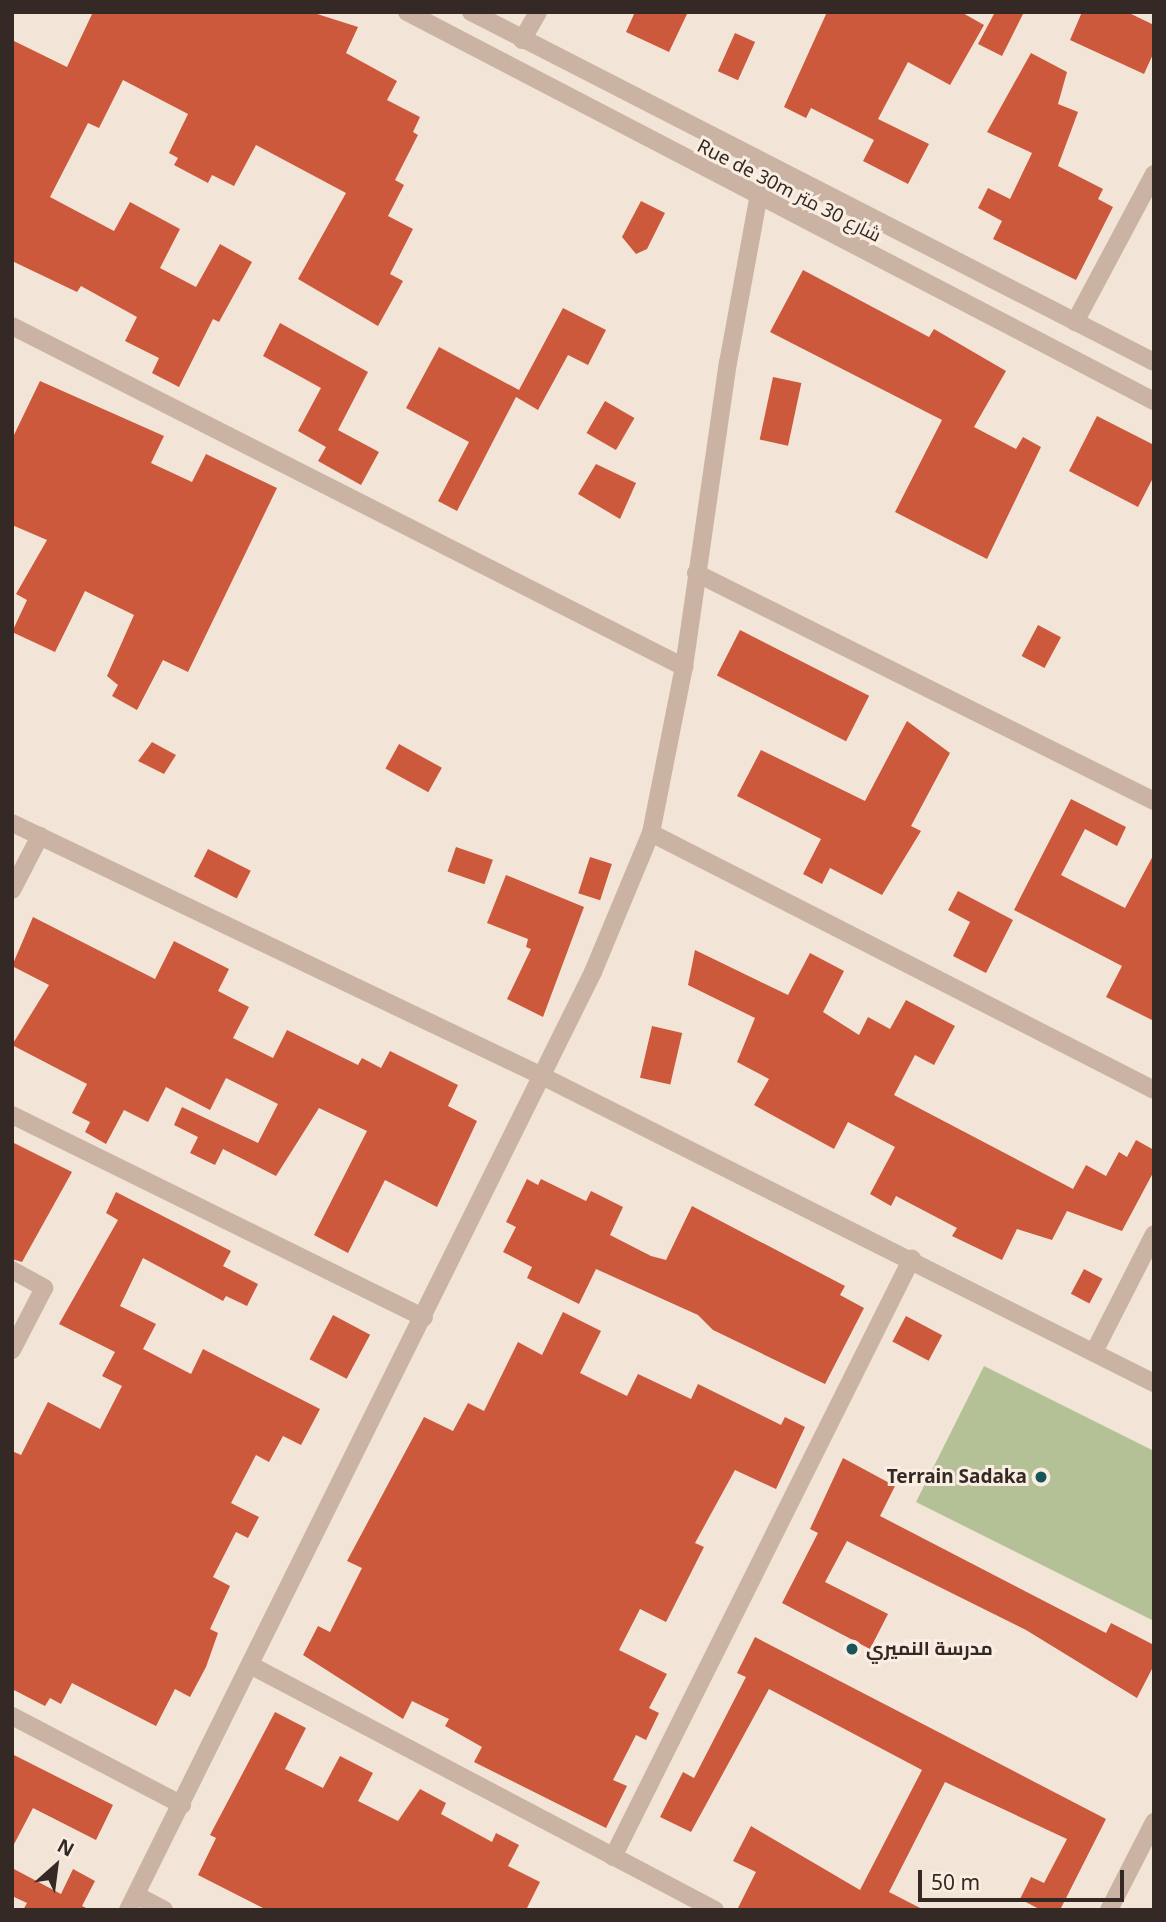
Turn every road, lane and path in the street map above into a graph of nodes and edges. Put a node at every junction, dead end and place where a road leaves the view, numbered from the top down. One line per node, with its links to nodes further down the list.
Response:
1 (407, 12): 7 (street, Rue de 30m شارع 30 متر)
2 (471, 12): 4 (street, Rue de 30m شارع 30 متر)
3 (538, 12): 4 (street)
4 (522, 40): 5 (street, Rue de 30m شارع 30 متر)
5 (771, 167): 7 (street); 8 (street, Rue de 30m شارع 30 متر)
6 (1154, 174): 8 (street)
7 (758, 200): 11 (street, Rue de 30m شارع 30 متر); 12 (street)
8 (1075, 321): 10 (street, Rue de 30m شارع 30 متر)
9 (12, 326): 13 (street)
10 (1154, 362)
11 (1154, 401)
12 (696, 573): 13 (street); 14 (street)
13 (684, 667): 16 (street)
14 (1154, 801)
15 (12, 823): 17 (street)
16 (650, 833): 19 (street); 20 (street)
17 (40, 836): 18 (street); 19 (street)
18 (12, 890)
19 (542, 1076): 23 (street); 25 (street)
20 (1154, 1090)
21 (12, 1115): 25 (street)
22 (1154, 1234): 27 (street)
23 (912, 1258): 27 (street); 33 (street)
24 (12, 1270): 26 (street)
25 (424, 1318): 29 (street)
26 (12, 1350)
27 (1094, 1352): 28 (street)
28 (1154, 1383)
29 (254, 1667): 31 (street); 33 (street)
30 (12, 1716): 31 (street)
31 (182, 1805): 34 (street)
32 (1154, 1822): 37 (street)
33 (613, 1857): 36 (street)
34 (132, 1903): 35 (street)
35 (164, 1910)
36 (715, 1910)
37 (1109, 1910)

